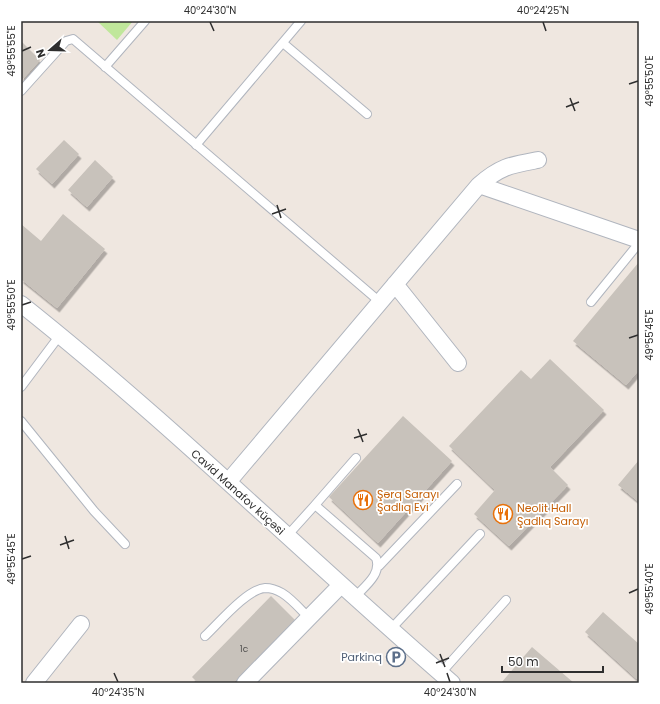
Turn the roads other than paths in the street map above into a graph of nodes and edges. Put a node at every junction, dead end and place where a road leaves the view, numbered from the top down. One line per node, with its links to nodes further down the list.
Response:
1 (144, 21): 4 (lane)
2 (301, 21): 3 (lane)
3 (283, 43): 6 (lane); 7 (lane)
4 (106, 67): 5 (lane); 7 (lane)
5 (21, 91)
6 (367, 114)
7 (196, 145): 12 (lane)
8 (538, 160): 9 (street)
9 (479, 185): 10 (street); 11 (street)
10 (639, 242): 13 (lane)
11 (394, 284): 12 (street); 16 (street)
12 (380, 302): 20 (street)
13 (591, 302)
14 (21, 304): 15 (street, Cavid Manafov küçəsi)
15 (60, 335): 17 (lane); 20 (street, Cavid Manafov küçəsi)
16 (458, 363)
17 (21, 387)
18 (21, 420): 25 (lane)
19 (356, 458): 22 (lane)
20 (228, 482): 24 (street, Cavid Manafov küçəsi)
21 (456, 484): 26 (lane)
22 (315, 505): 24 (lane); 26 (lane)
23 (480, 534): 32 (lane)
24 (287, 536): 27 (street, Cavid Manafov küçəsi)
25 (125, 544)
26 (379, 566): 28 (lane)
27 (341, 585): 28 (street, Cavid Manafov küçəsi); 30 (street)
28 (355, 597): 32 (street, Cavid Manafov küçəsi)
29 (506, 600): 34 (lane)
30 (309, 618): 33 (lane); 36 (street)
31 (81, 624): 35 (street)
32 (390, 630): 34 (street, Cavid Manafov küçəsi)
33 (205, 636)
34 (446, 678)
35 (34, 683)
36 (245, 683)

